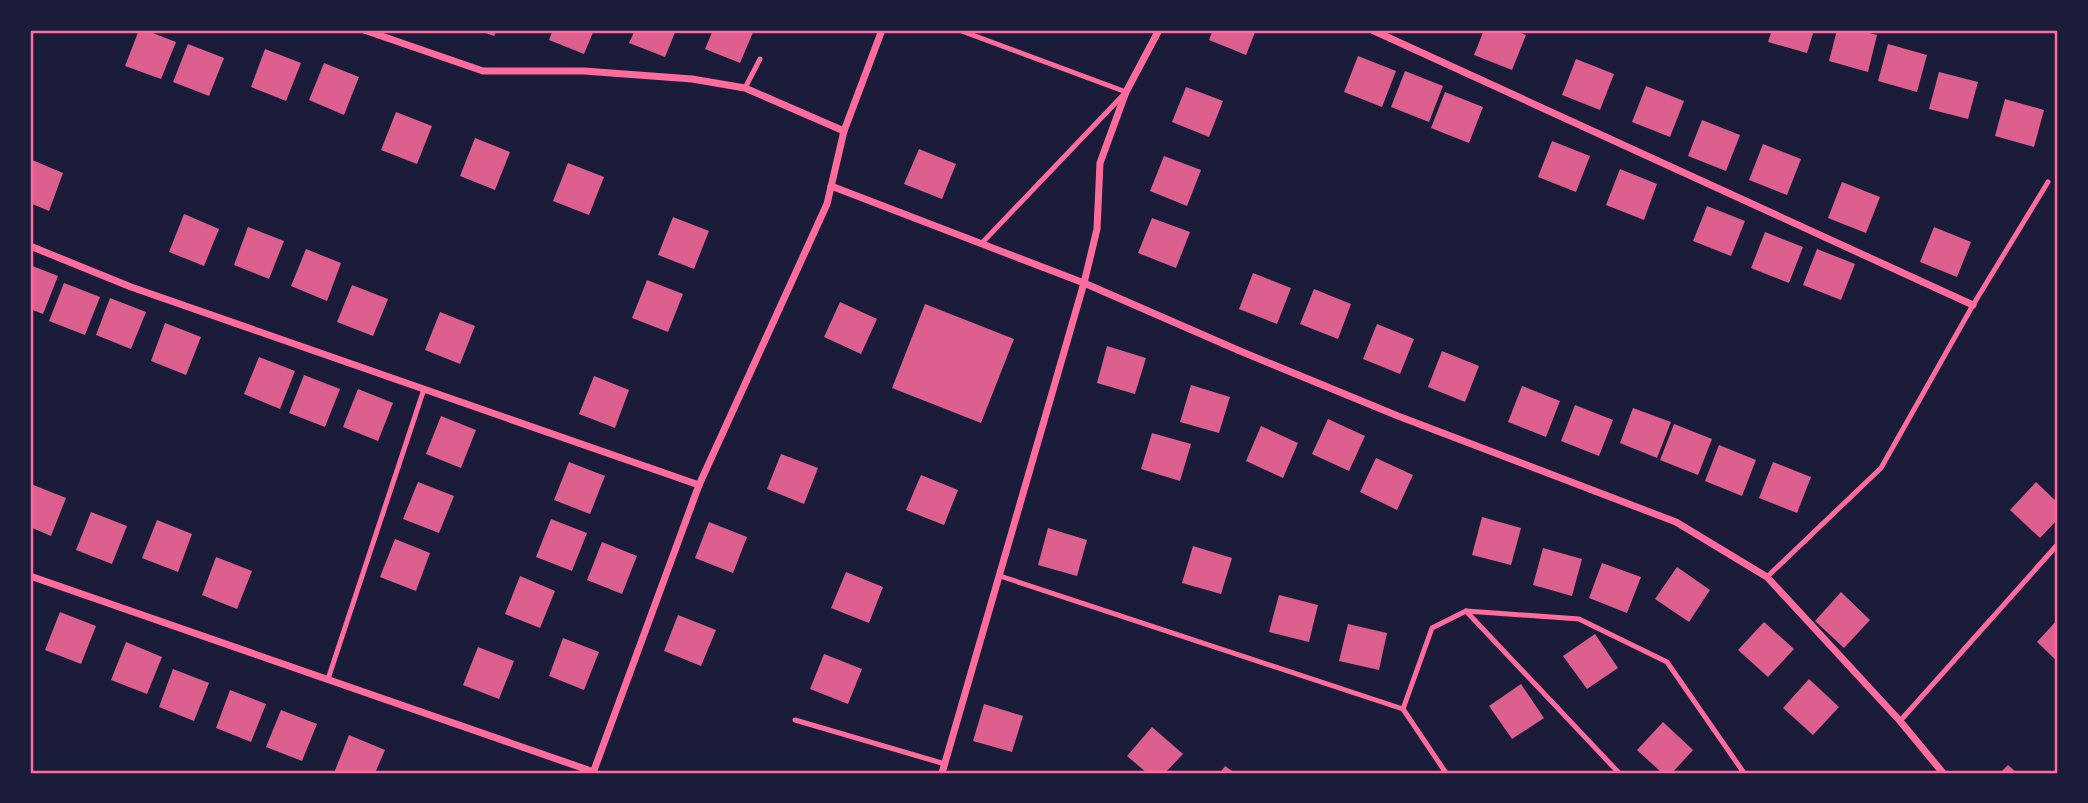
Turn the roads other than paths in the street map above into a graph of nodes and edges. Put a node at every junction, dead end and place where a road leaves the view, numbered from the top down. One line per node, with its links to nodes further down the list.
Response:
1 (363, 30): 7 (street)
2 (882, 30): 9 (street)
3 (959, 30): 8 (lane)
4 (1159, 30): 8 (street)
5 (1372, 30): 15 (street)
6 (760, 59): 7 (lane)
7 (745, 88): 9 (street)
8 (1126, 92): 12 (lane); 14 (street)
9 (844, 131): 11 (street)
10 (2048, 182): 15 (lane)
11 (831, 186): 12 (street); 17 (street)
12 (981, 244): 14 (street)
13 (30, 246): 16 (street)
14 (1084, 284): 20 (street); 21 (street)
15 (1973, 305): 21 (lane)
16 (424, 389): 17 (street); 23 (lane)
17 (699, 485): 28 (street)
18 (2058, 544): 26 (lane)
19 (30, 576): 23 (street)
20 (1000, 576): 24 (lane); 27 (street)
21 (1767, 577): 26 (street)
22 (1466, 611): 24 (lane); 31 (lane); 32 (lane)
23 (328, 680): 28 (street)
24 (1403, 709): 30 (lane)
25 (795, 720): 27 (lane)
26 (1900, 722): 33 (street)
27 (945, 764): 29 (street)
28 (593, 772)
29 (942, 773)
30 (1446, 773)
31 (1619, 773)
32 (1744, 773)
33 (1943, 773)

